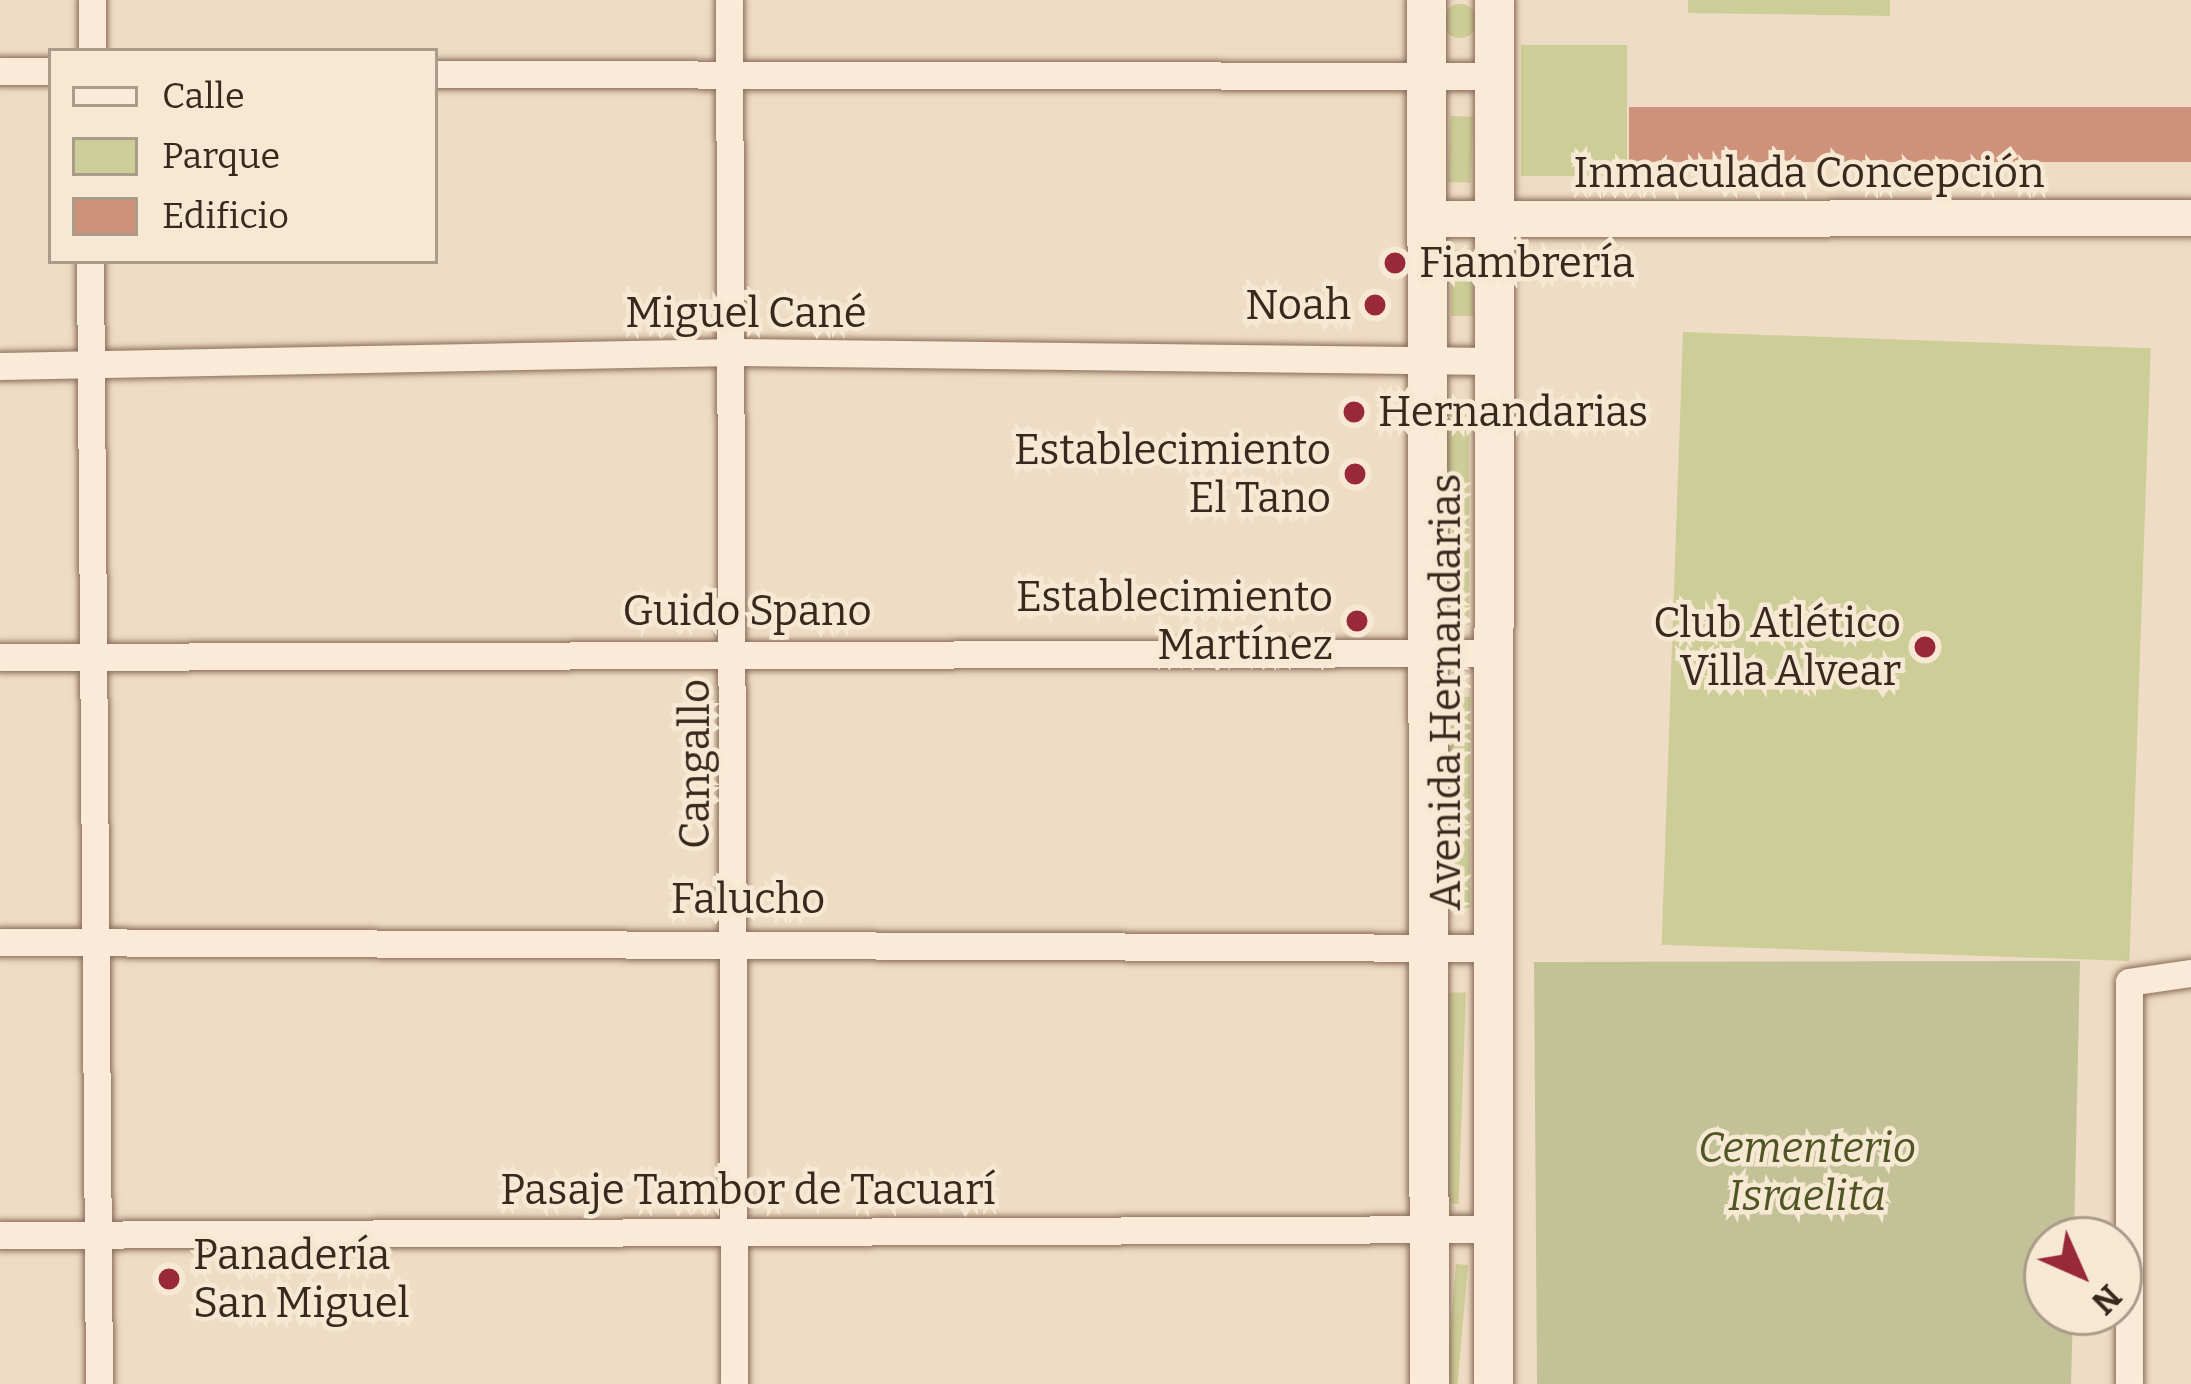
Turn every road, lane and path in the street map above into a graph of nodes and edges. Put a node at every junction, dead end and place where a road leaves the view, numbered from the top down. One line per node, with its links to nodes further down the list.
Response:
1 (92, 0): 5 (street)
2 (729, 0): 9 (street, Cangallo)
3 (1426, 0): 10 (main road, Avenida Hernandarias)
4 (1494, 0): 11 (main road, Avenida Hernandarias)
5 (92, 48)
6 (0, 71): 7 (street)
7 (48, 71)
8 (438, 74): 9 (street)
9 (730, 75): 10 (street); 16 (street, Cangallo)
10 (1426, 76): 11 (street); 13 (main road, Avenida Hernandarias)
11 (1492, 76): 14 (main road, Avenida Hernandarias)
12 (2191, 218): 14 (street, Inmaculada Concepción)
13 (1426, 219): 14 (street, Inmaculada Concepción); 17 (main road, Avenida Hernandarias)
14 (1492, 220): 18 (main road, Avenida Hernandarias)
15 (90, 264): 19 (street)
16 (736, 352): 17 (street, Miguel Cané); 19 (street, Miguel Cané); 21 (street, Cangallo)
17 (1426, 361): 18 (street, Miguel Cané); 22 (main road, Avenida Hernandarias)
18 (1493, 361): 23 (main road, Avenida Hernandarias)
19 (88, 365): 20 (street, Miguel Cané); 25 (street)
20 (0, 366)
21 (736, 652): 22 (street, Guido Spano); 25 (street, Guido Spano); 28 (street, Cangallo)
22 (1427, 652): 23 (street, Guido Spano); 26 (main road, Avenida Hernandarias)
23 (1494, 653): 30 (main road, Avenida Hernandarias)
24 (0, 657): 25 (street, Guido Spano)
25 (93, 657): 27 (street)
26 (1428, 940): 28 (street, Falucho); 30 (street, Falucho); 32 (main road, Avenida Hernandarias)
27 (98, 941): 28 (street, Falucho); 29 (street, Falucho); 35 (street)
28 (737, 941): 34 (street, Cangallo)
29 (0, 942)
30 (1496, 948): 33 (main road, Avenida Hernandarias)
31 (2191, 973): 41 (street)
32 (1429, 1229): 33 (street, Pasaje Tambor de Tacuarí); 34 (street, Pasaje Tambor de Tacuarí); 39 (main road, Avenida Hernandarias)
33 (1496, 1229): 40 (main road, Avenida Hernandarias)
34 (737, 1233): 35 (street, Pasaje Tambor de Tacuarí); 38 (street, Cangallo)
35 (99, 1234): 36 (street, Pasaje Tambor de Tacuarí); 37 (street)
36 (0, 1235)
37 (99, 1384)
38 (734, 1384)
39 (1430, 1384)
40 (1493, 1384)
41 (2129, 1384)

